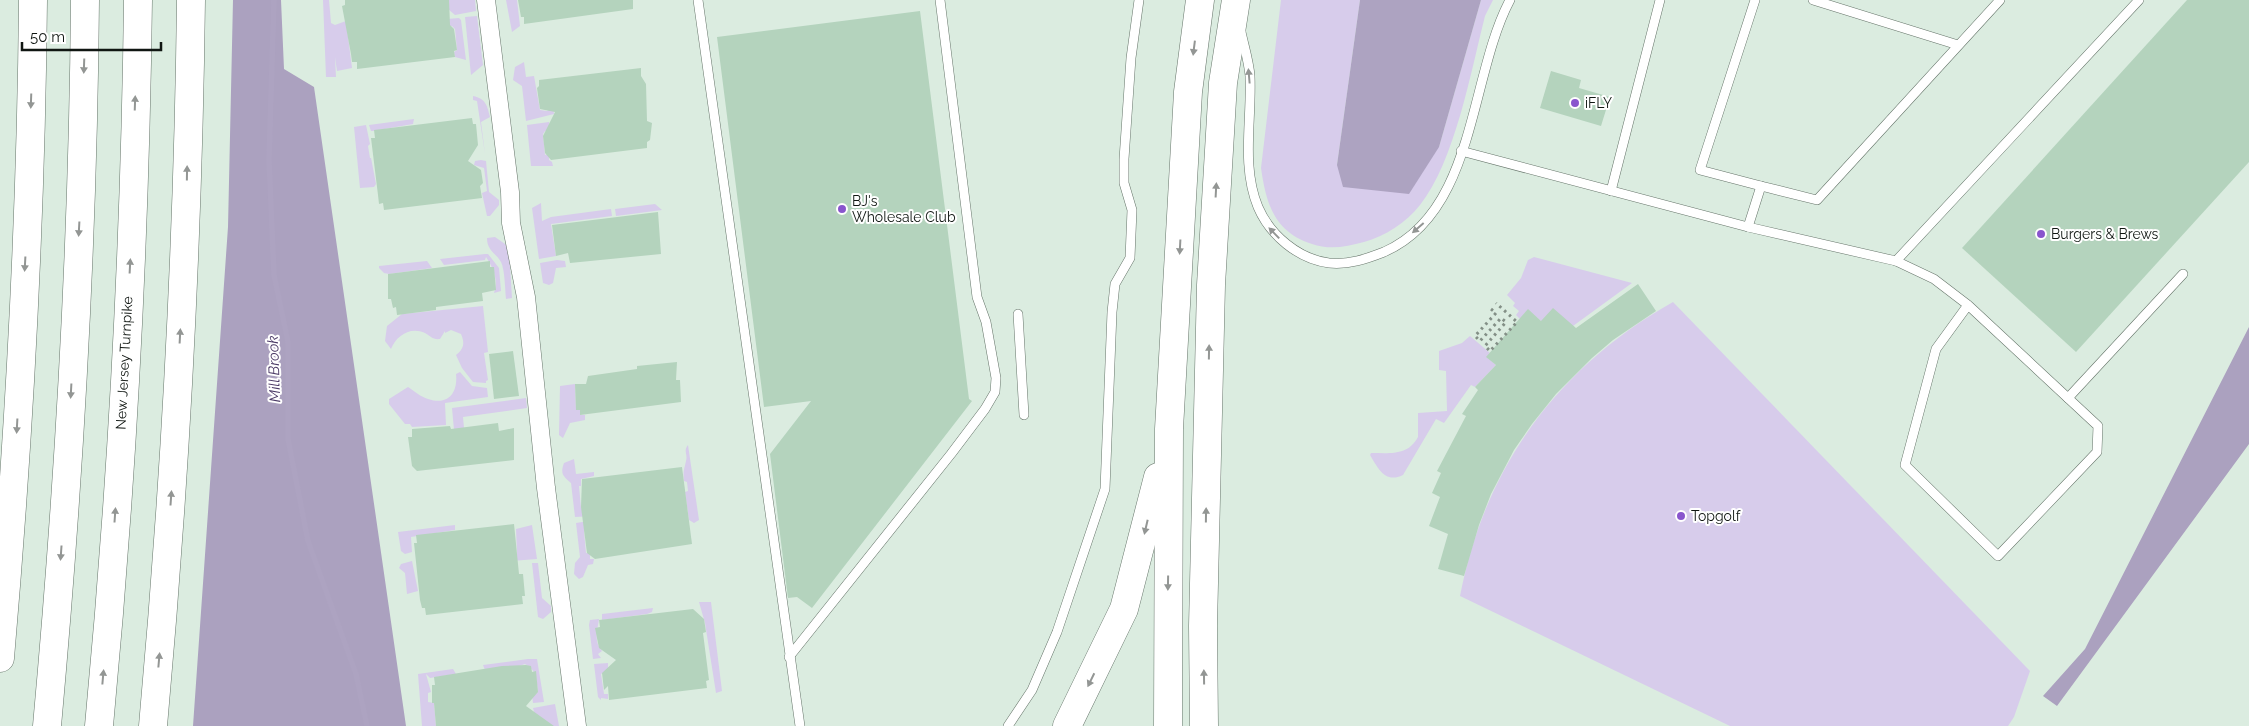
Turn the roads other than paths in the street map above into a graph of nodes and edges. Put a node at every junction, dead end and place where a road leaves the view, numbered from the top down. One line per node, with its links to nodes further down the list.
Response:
1 (34, 0): 30 (highway, one-way to 30)
2 (85, 0): 31 (highway, one-way to 31)
3 (138, 0): 32 (highway, New Jersey Turnpike, one-way to 3)
4 (190, 0): 33 (highway, one-way to 4)
5 (486, 0): 34 (street)
6 (698, 0): 29 (lane)
7 (940, 0): 29 (lane)
8 (1139, 0): 36 (lane)
9 (1200, 0): 28 (highway, one-way to 28)
10 (1510, 0): 18 (lane)
11 (1660, 0): 20 (lane)
12 (1755, 0): 19 (lane)
13 (1812, 0): 17 (lane)
14 (2000, 0): 17 (lane)
15 (2139, 0): 22 (lane)
16 (1236, 3): 18 (lane, one-way to 16); 39 (highway, one-way to 16)
17 (1958, 45): 19 (lane)
18 (1461, 151): 20 (lane)
19 (1761, 186): 21 (lane)
20 (1611, 191): 21 (lane)
21 (1748, 227): 22 (lane)
22 (1896, 261): 24 (lane)
23 (2183, 274): 26 (lane)
24 (1968, 305): 26 (lane); 26 (lane)
25 (1018, 314): 27 (lane)
26 (2068, 398)
27 (1024, 415)
28 (1170, 429): 37 (highway, one-way to 37); 38 (highway, one-way to 38)
29 (789, 656): 35 (lane)
30 (0, 658)
31 (47, 726)
32 (99, 726)
33 (153, 726)
34 (577, 726)
35 (800, 726)
36 (1008, 726)
37 (1067, 726)
38 (1168, 726)
39 (1204, 726)

